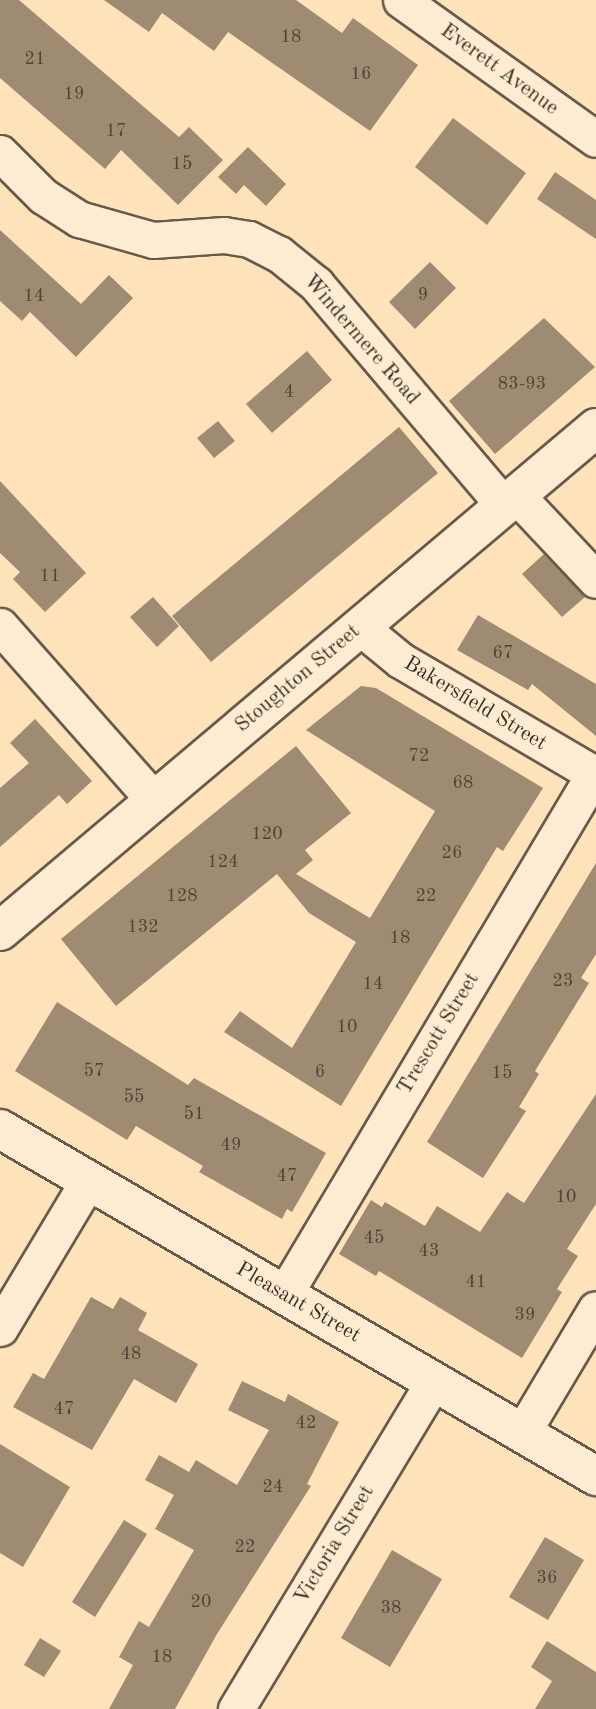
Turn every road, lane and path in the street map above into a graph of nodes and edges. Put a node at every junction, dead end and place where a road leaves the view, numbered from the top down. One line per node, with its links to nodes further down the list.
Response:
1 (401, 0): 2 (street, Everett Avenue)
2 (596, 139)
3 (0, 153): 5 (street, Windermere Road)
4 (596, 428): 5 (main road, Stoughton Street)
5 (510, 501): 6 (street, Windermere Road); 8 (main road, Stoughton Street)
6 (596, 580)
7 (0, 626): 10 (street)
8 (360, 627): 9 (street, Bakersfield Street); 10 (main road, Stoughton Street)
9 (595, 775): 14 (street, Trescott Street)
10 (154, 800): 11 (main road, Stoughton Street)
11 (0, 931)
12 (0, 1129): 13 (main road, Pleasant Street)
13 (88, 1181): 14 (main road, Pleasant Street); 16 (street)
14 (284, 1295): 17 (main road, Pleasant Street)
15 (596, 1309): 18 (street)
16 (0, 1328)
17 (433, 1382): 18 (main road, Pleasant Street); 20 (street, Victoria Street)
18 (522, 1433): 19 (main road, Pleasant Street)
19 (596, 1476)
20 (236, 1709)

